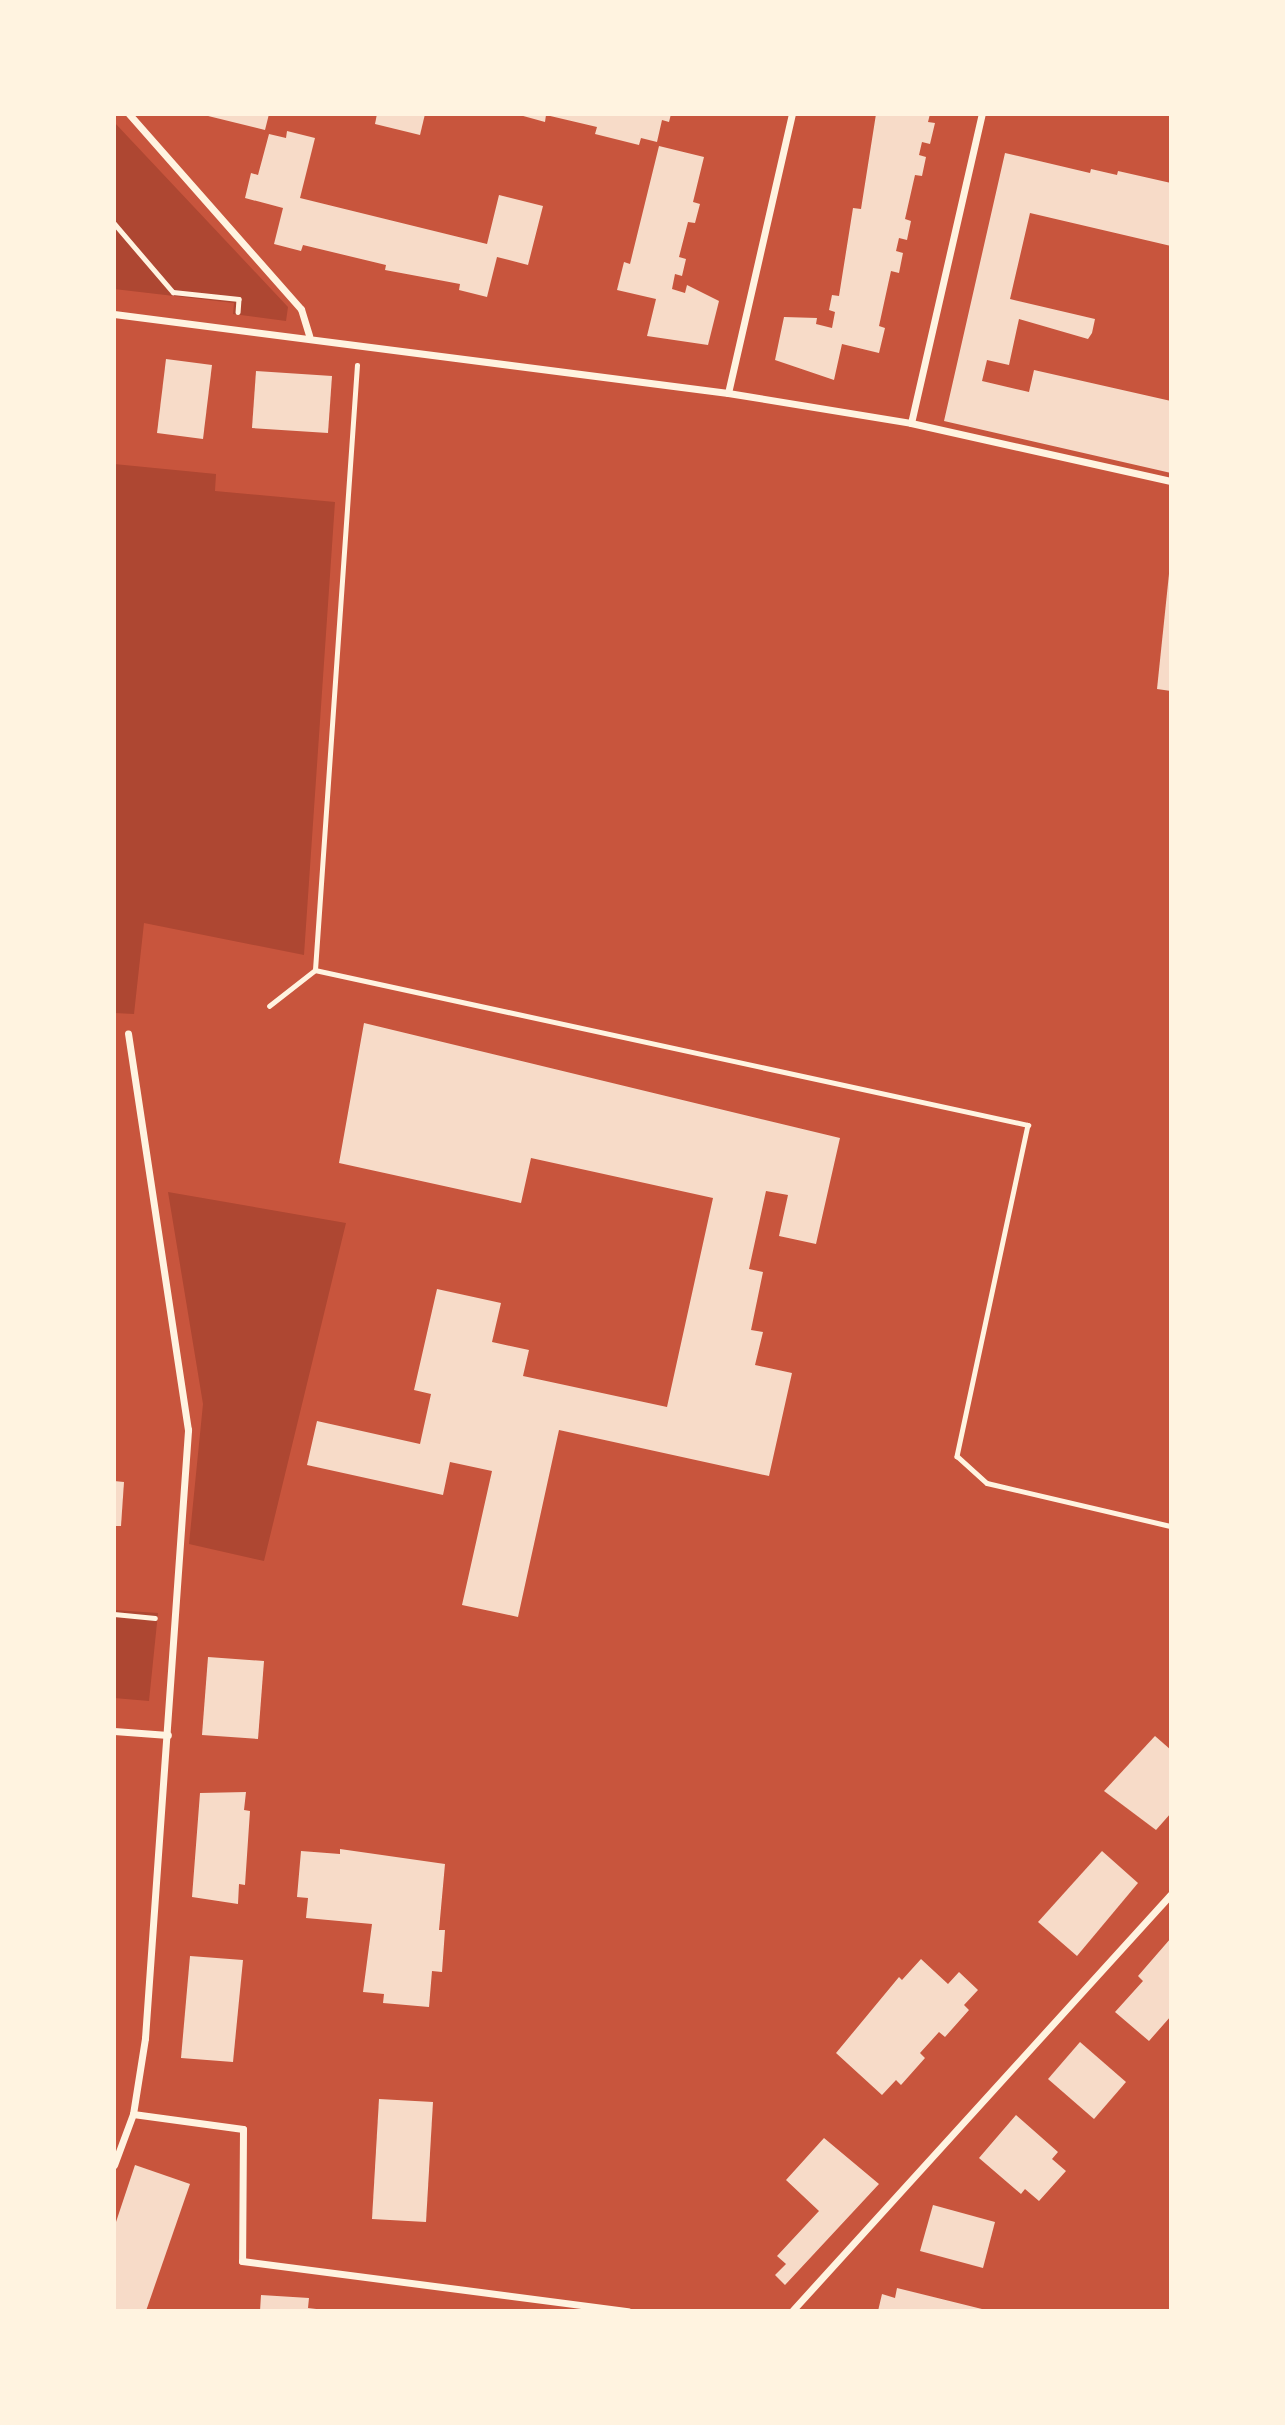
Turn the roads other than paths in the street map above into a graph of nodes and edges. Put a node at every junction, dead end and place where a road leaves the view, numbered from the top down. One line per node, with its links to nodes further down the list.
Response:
1 (129, 114): 5 (street)
2 (792, 114): 6 (street)
3 (982, 114): 7 (street)
4 (114, 314): 5 (street)
5 (309, 336): 6 (street)
6 (728, 393): 7 (street)
7 (911, 423): 8 (street)
8 (1171, 481)
9 (128, 1034): 11 (street)
10 (114, 1731): 11 (street)
11 (168, 1735): 13 (street)
12 (1171, 1894): 16 (street)
13 (133, 2114): 14 (street); 15 (street)
14 (114, 2165)
15 (628, 2311)
16 (792, 2311)

